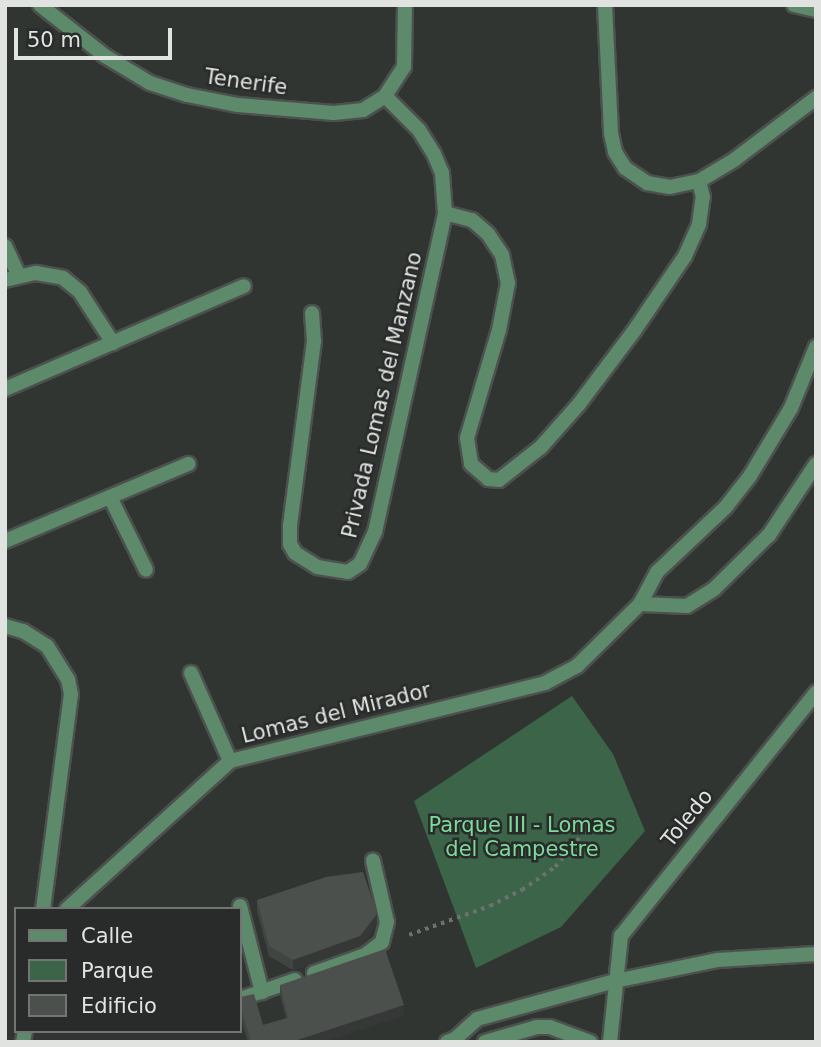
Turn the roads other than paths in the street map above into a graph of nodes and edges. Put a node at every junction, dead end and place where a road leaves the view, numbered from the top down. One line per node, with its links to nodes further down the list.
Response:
1 (40, 5): 6 (street, Tenerife)
2 (405, 5): 6 (street)
3 (605, 5): 8 (street)
4 (794, 5): 5 (street)
5 (816, 10)
6 (385, 96): 9 (street)
7 (816, 98): 8 (street)
8 (699, 181): 9 (street)
9 (445, 213): 13 (street, Privada Lomas del Manzano)
10 (5, 246): 11 (street)
11 (12, 278): 14 (street)
12 (244, 286): 14 (street)
13 (312, 313)
14 (113, 343): 16 (street)
15 (816, 347): 22 (street, Lomas del Mirador)
16 (5, 389)
17 (188, 464): 19 (street)
18 (816, 464): 22 (street)
19 (110, 497): 20 (street); 21 (street)
20 (5, 541)
21 (146, 570)
22 (640, 604): 26 (street, Lomas del Mirador)
23 (5, 626): 28 (street)
24 (191, 673): 26 (street)
25 (816, 693): 33 (street, Toledo)
26 (230, 761): 29 (street, Lomas del Mirador)
27 (373, 861): 34 (street)
28 (43, 907)
29 (69, 907)
30 (242, 914): 34 (street)
31 (808, 955): 32 (street); 33 (street)
32 (816, 964)
33 (615, 981): 36 (street); 40 (street, Toledo)
34 (262, 992): 35 (street)
35 (242, 998)
36 (451, 1040): 37 (street)
37 (476, 1042)
38 (485, 1042): 39 (street)
39 (590, 1042)
40 (610, 1042)

